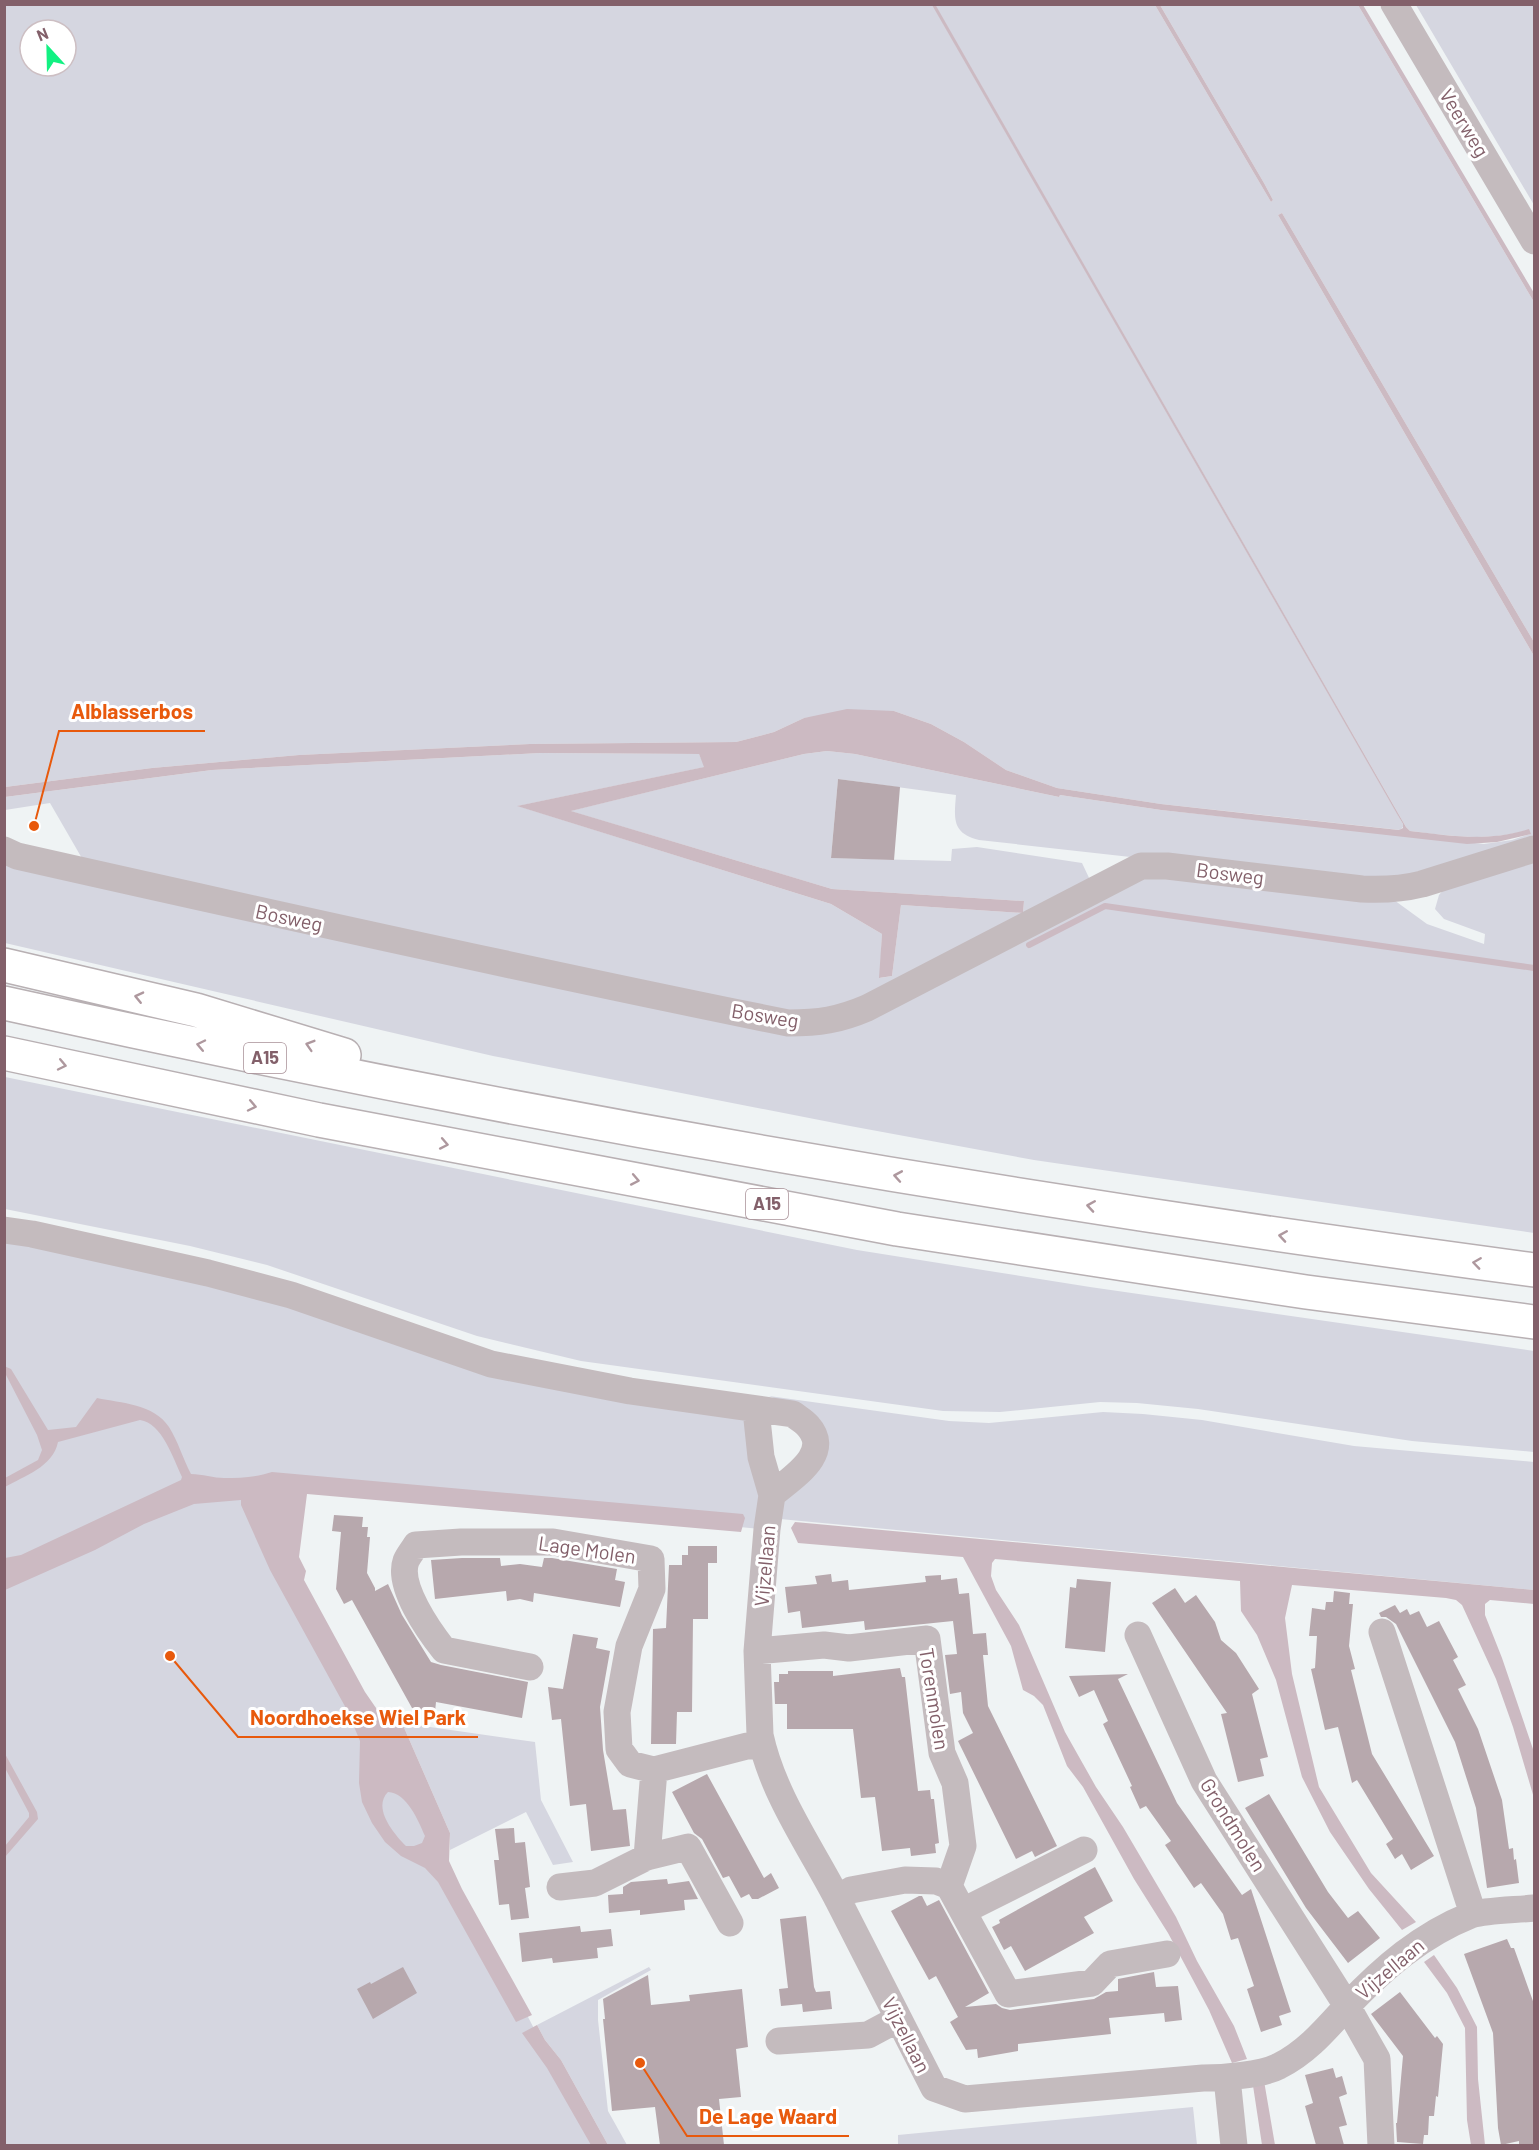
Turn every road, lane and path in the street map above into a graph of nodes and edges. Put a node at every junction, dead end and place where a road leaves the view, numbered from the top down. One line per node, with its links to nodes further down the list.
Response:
1 (1394, 4): 2 (street, Veerweg)
2 (1534, 241)
3 (1534, 849): 4 (street, Bosweg)
4 (4, 850)
5 (4, 966): 8 (highway, A15, one-way to 5)
6 (4, 1003): 8 (highway, A15, one-way to 6)
7 (4, 1053): 11 (highway, A15, one-way to 11)
8 (526, 1110): 10 (highway, A15, one-way to 8)
9 (4, 1230): 12 (street)
10 (1534, 1270)
11 (1534, 1322)
12 (756, 1410): 13 (street, Vijzellaan); 13 (street)
13 (772, 1495): 16 (street, Vijzellaan)
14 (1382, 1632): 27 (street)
15 (1138, 1635): 30 (street, Grondmolen)
16 (757, 1651): 18 (street, Vijzellaan); 22 (street, Torenmolen)
17 (530, 1667): 19 (street, Lage Molen)
18 (762, 1746): 19 (street); 24 (street, Vijzellaan)
19 (654, 1770): 21 (street)
20 (1084, 1850): 26 (street)
21 (647, 1857): 23 (street); 28 (street)
22 (949, 1886): 24 (street); 26 (street)
23 (560, 1887)
24 (838, 1899): 31 (street, Vijzellaan)
25 (1534, 1908): 27 (street, Vijzellaan)
26 (963, 1911): 29 (street)
27 (1473, 1914): 30 (street, Vijzellaan)
28 (730, 1923)
29 (1167, 1954)
30 (1347, 2006): 33 (street, Vijzellaan); 35 (street, Grondmolen)
31 (898, 2019): 32 (street); 33 (street, Vijzellaan)
32 (779, 2041)
33 (1227, 2078): 34 (street)
34 (1234, 2145)
35 (1381, 2145)

